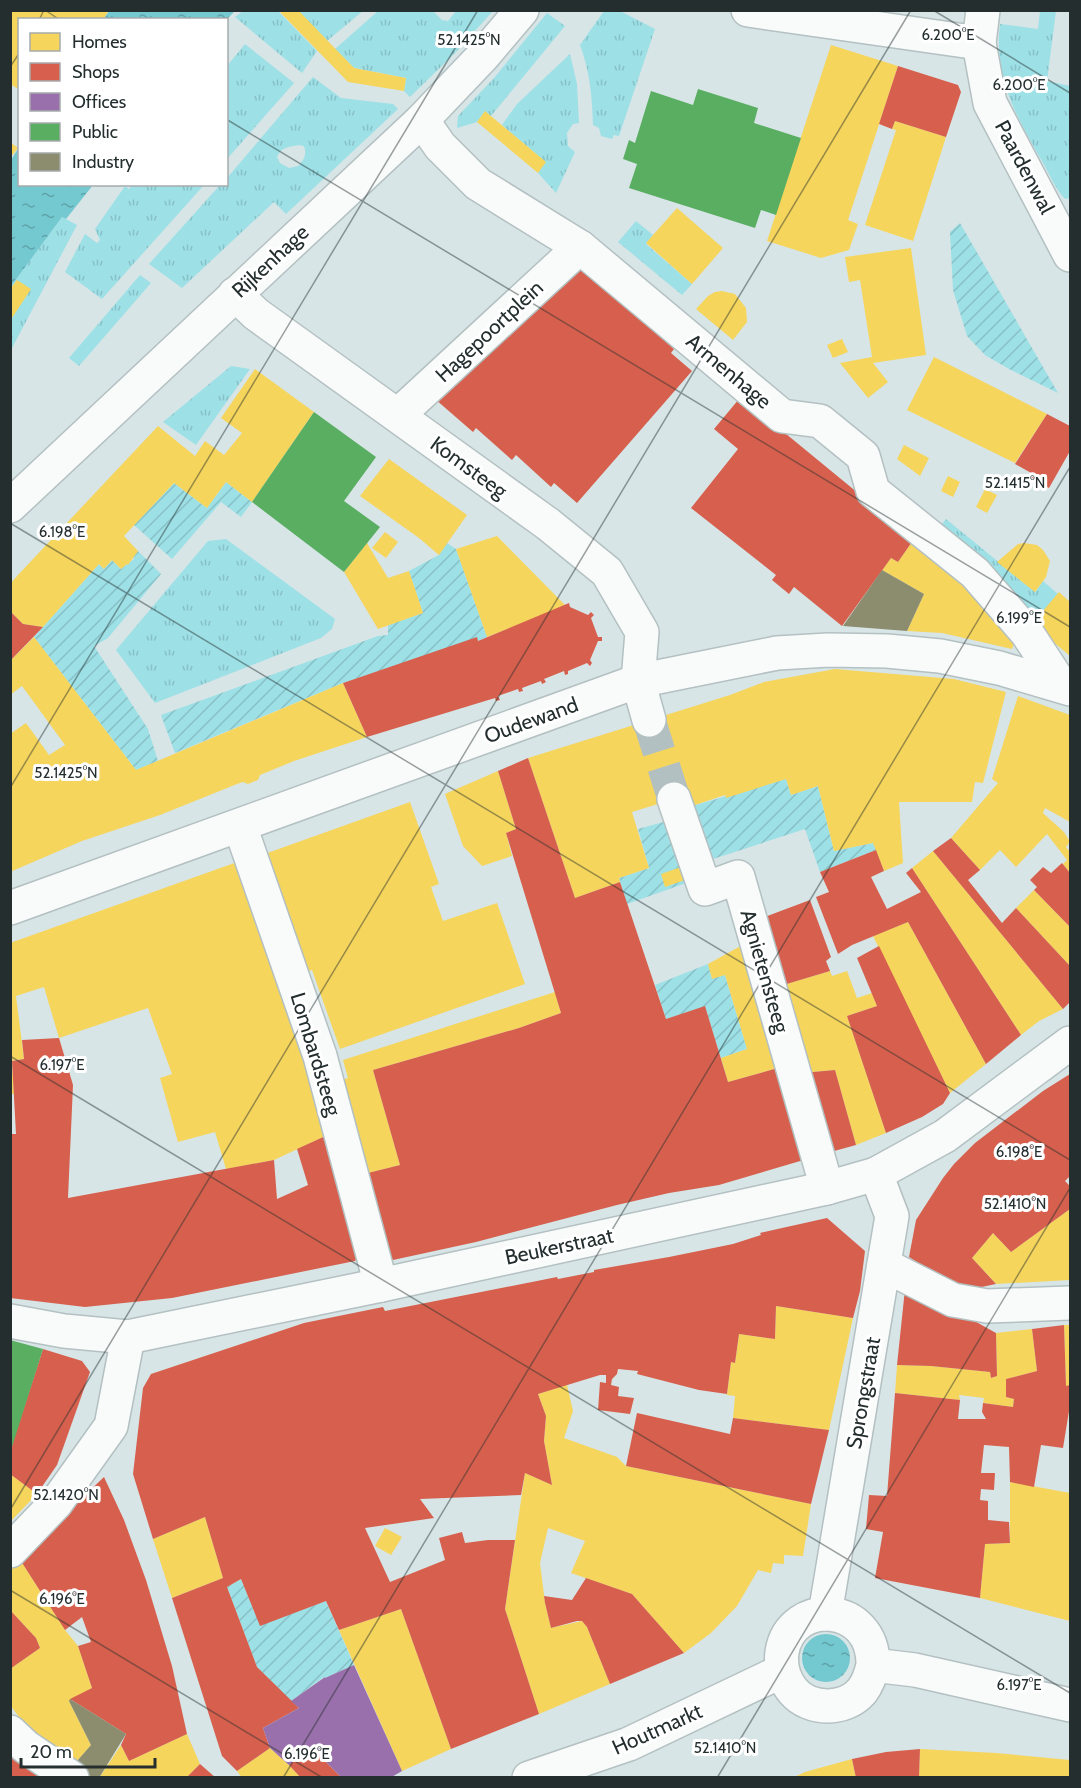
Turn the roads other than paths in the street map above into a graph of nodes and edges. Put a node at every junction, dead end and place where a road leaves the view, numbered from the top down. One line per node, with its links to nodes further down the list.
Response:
1 (522, 10): 5 (street, Rijkenhage)
2 (748, 10): 4 (street)
3 (983, 10): 4 (street, Paardenwal)
4 (979, 43): 7 (street, Paardenwal)
5 (422, 120): 6 (street, Armenhage); 8 (street, Rijkenhage)
6 (580, 247): 9 (street, Hagepoortplein); 12 (street, Armenhage)
7 (1071, 255)
8 (235, 294): 9 (street, Komsteeg); 10 (street, Rijkenhage)
9 (398, 415): 11 (street, Komsteeg)
10 (10, 506)
11 (638, 681): 12 (street, Oudewand); 13 (street); 15 (street, Oudewand)
12 (1066, 687)
13 (649, 720)
14 (674, 799): 19 (street, Agnietensteeg)
15 (240, 826): 16 (street, Oudewand); 21 (street, Lombardsteeg)
16 (10, 908)
17 (1071, 1043): 18 (street, Beukerstraat)
18 (876, 1174): 19 (street, Beukerstraat); 20 (street, Sprongstraat)
19 (827, 1188): 21 (street, Beukerstraat)
20 (884, 1265): 22 (street); 26 (street, Sprongstraat)
21 (381, 1285): 24 (street, Beukerstraat)
22 (1071, 1303)
23 (10, 1321): 24 (street, Beukerstraat)
24 (128, 1337): 25 (street)
25 (10, 1551)
26 (825, 1614): 27 (street); 28 (street)
27 (873, 1665): 28 (street); 29 (street)
28 (782, 1671): 32 (street, Houtmarkt)
29 (1071, 1705)
30 (10, 1732): 31 (street)
31 (72, 1778)
32 (529, 1778)

